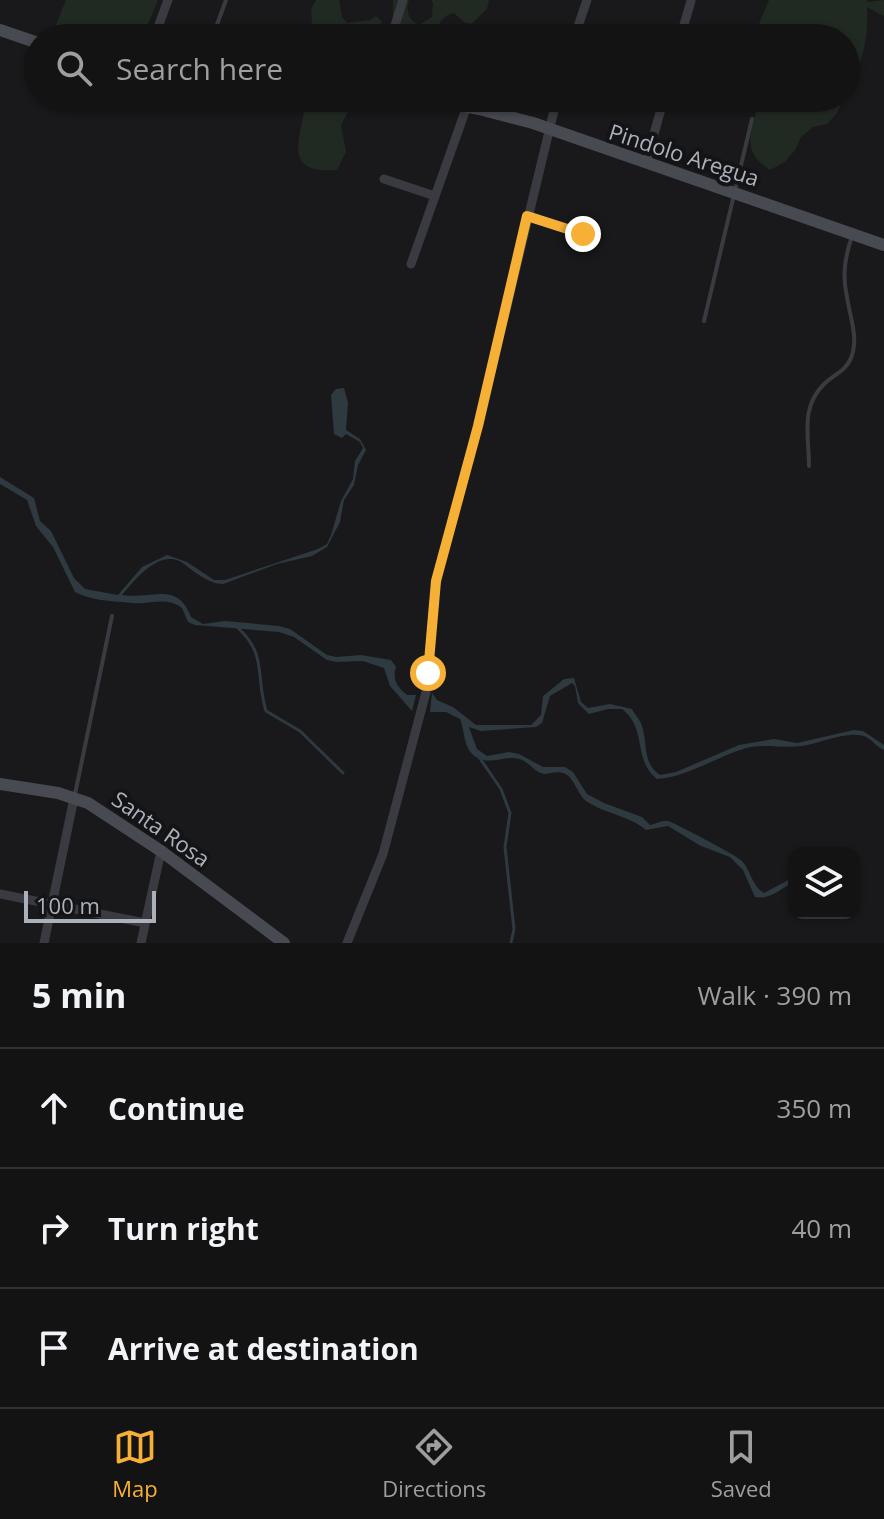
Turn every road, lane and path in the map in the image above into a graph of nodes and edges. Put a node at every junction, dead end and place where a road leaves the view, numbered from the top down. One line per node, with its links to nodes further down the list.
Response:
1 (168, 0): 6 (street)
2 (226, 0): 7 (lane)
3 (403, 0): 8 (street)
4 (587, 0): 9 (street)
5 (691, 1): 10 (street)
6 (159, 24)
7 (217, 24)
8 (395, 24)
9 (579, 24)
10 (684, 24)
11 (0, 30): 12 (main road)
12 (24, 38)
13 (465, 112): 22 (street)
14 (490, 112): 18 (main road, Pindolo Aregua)
15 (554, 112): 18 (street)
16 (660, 112): 19 (street)
17 (752, 119): 21 (lane)
18 (549, 131): 19 (main road, Pindolo Aregua); 23 (street)
19 (646, 163): 21 (main road, Pindolo Aregua)
20 (384, 179): 22 (street)
21 (735, 192): 25 (main road, Pindolo Aregua); 28 (lane)
22 (435, 196): 27 (street)
23 (527, 216): 24 (street); 40 (street)
24 (583, 234)
25 (853, 234): 26 (main road, Pindolo Aregua); 29 (lane)
26 (884, 245)
27 (411, 264)
28 (704, 321)
29 (809, 466)
30 (112, 616): 32 (lane)
31 (0, 784): 32 (main road, Santa Rosa)
32 (74, 798): 33 (main road, Santa Rosa); 35 (street)
33 (161, 851): 36 (street); 39 (main road, Santa Rosa)
34 (0, 894): 35 (street)
35 (52, 904): 36 (street); 37 (street)
36 (145, 923): 38 (street)
37 (44, 943)
38 (141, 943)
39 (284, 943)
40 (347, 943)

